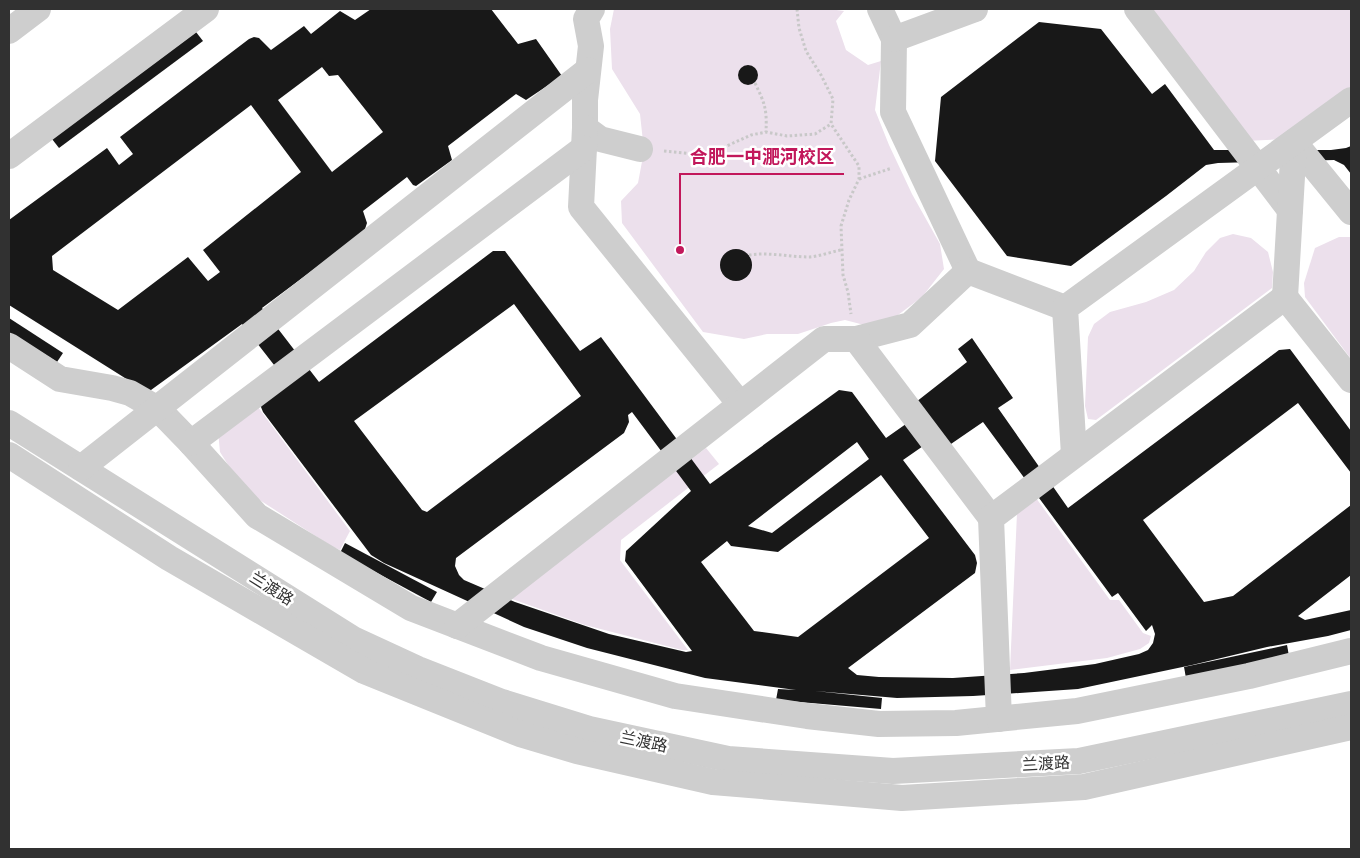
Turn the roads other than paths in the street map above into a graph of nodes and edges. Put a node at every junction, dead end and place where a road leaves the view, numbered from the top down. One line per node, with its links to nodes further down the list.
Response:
1 (38, 9): 7 (street)
2 (206, 9): 14 (street)
3 (880, 9): 8 (street)
4 (975, 9): 8 (street)
5 (1137, 9): 15 (street)
6 (585, 12): 9 (street)
7 (9, 31)
8 (894, 39): 18 (street)
9 (588, 70): 11 (street); 25 (street)
10 (1351, 100): 12 (street)
11 (584, 138): 13 (street); 24 (street); 27 (street)
12 (1294, 142): 15 (street); 16 (street); 17 (street)
13 (640, 150)
14 (9, 156)
15 (1258, 168): 16 (street); 20 (street)
16 (1290, 210): 19 (street)
17 (1351, 212)
18 (968, 271): 20 (street); 21 (street)
19 (1285, 297): 23 (street); 29 (street)
20 (1066, 308): 29 (street)
21 (856, 338): 24 (street); 31 (street)
22 (9, 346): 25 (street)
23 (1351, 380)
24 (740, 404): 32 (street)
25 (158, 409): 27 (street); 30 (street)
26 (9, 423): 30 (street, 兰渡路)
27 (191, 443): 32 (street)
28 (9, 455): 36 (street, 兰渡路)
29 (1074, 456): 31 (street)
30 (81, 468): 34 (street, 兰渡路)
31 (991, 518): 35 (street)
32 (457, 626): 35 (street)
33 (1351, 651): 35 (street)
34 (1351, 704)
35 (999, 719)
36 (1351, 727)

